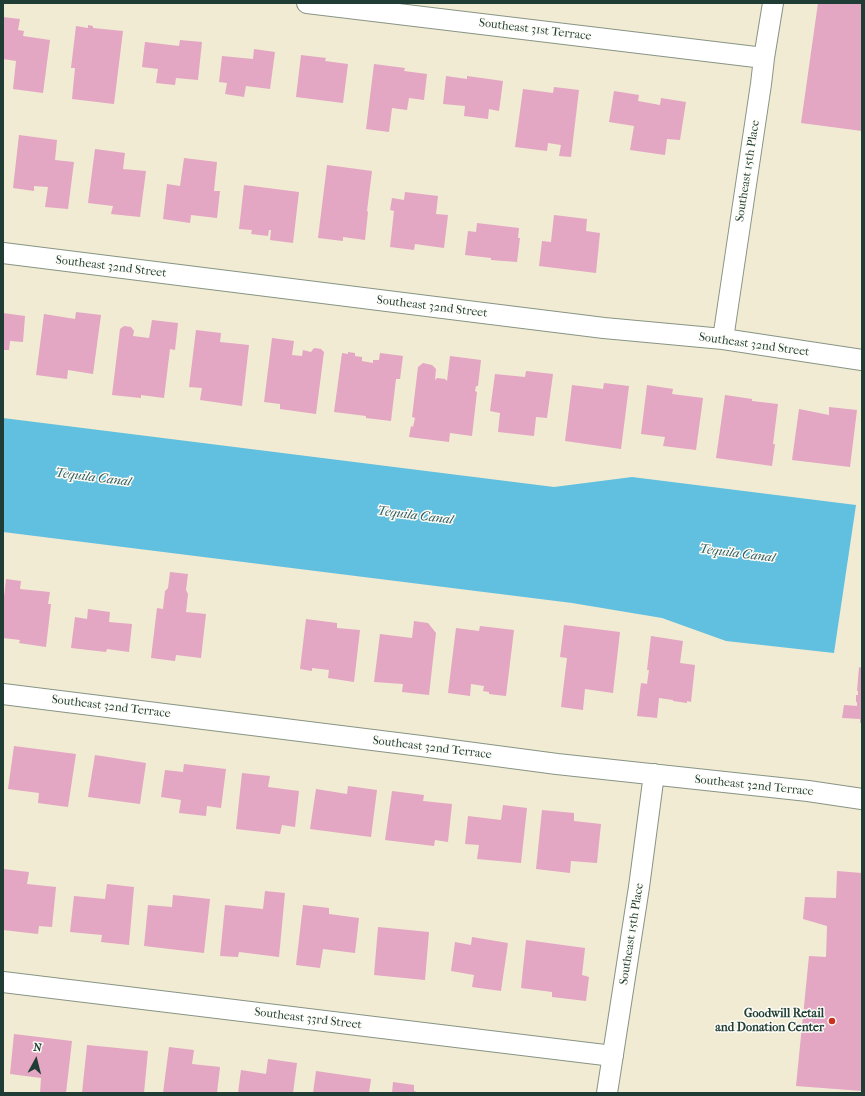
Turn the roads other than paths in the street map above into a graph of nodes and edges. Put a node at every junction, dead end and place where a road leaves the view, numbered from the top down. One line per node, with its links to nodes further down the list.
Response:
1 (306, 3): 3 (street, Southeast 31st Terrace)
2 (773, 3): 3 (street, Southeast 15th Place)
3 (764, 58): 5 (street, Southeast 15th Place)
4 (3, 253): 5 (street, Southeast 32nd Street)
5 (723, 339): 6 (street, Southeast 32nd Street)
6 (862, 360)
7 (3, 694): 8 (street, Southeast 32nd Terrace)
8 (654, 774): 9 (street, Southeast 32nd Terrace); 11 (street, Southeast 15th Place)
9 (862, 799)
10 (3, 982): 11 (street, Southeast 33rd Street)
11 (613, 1056): 12 (street, Southeast 15th Place)
12 (608, 1093)

